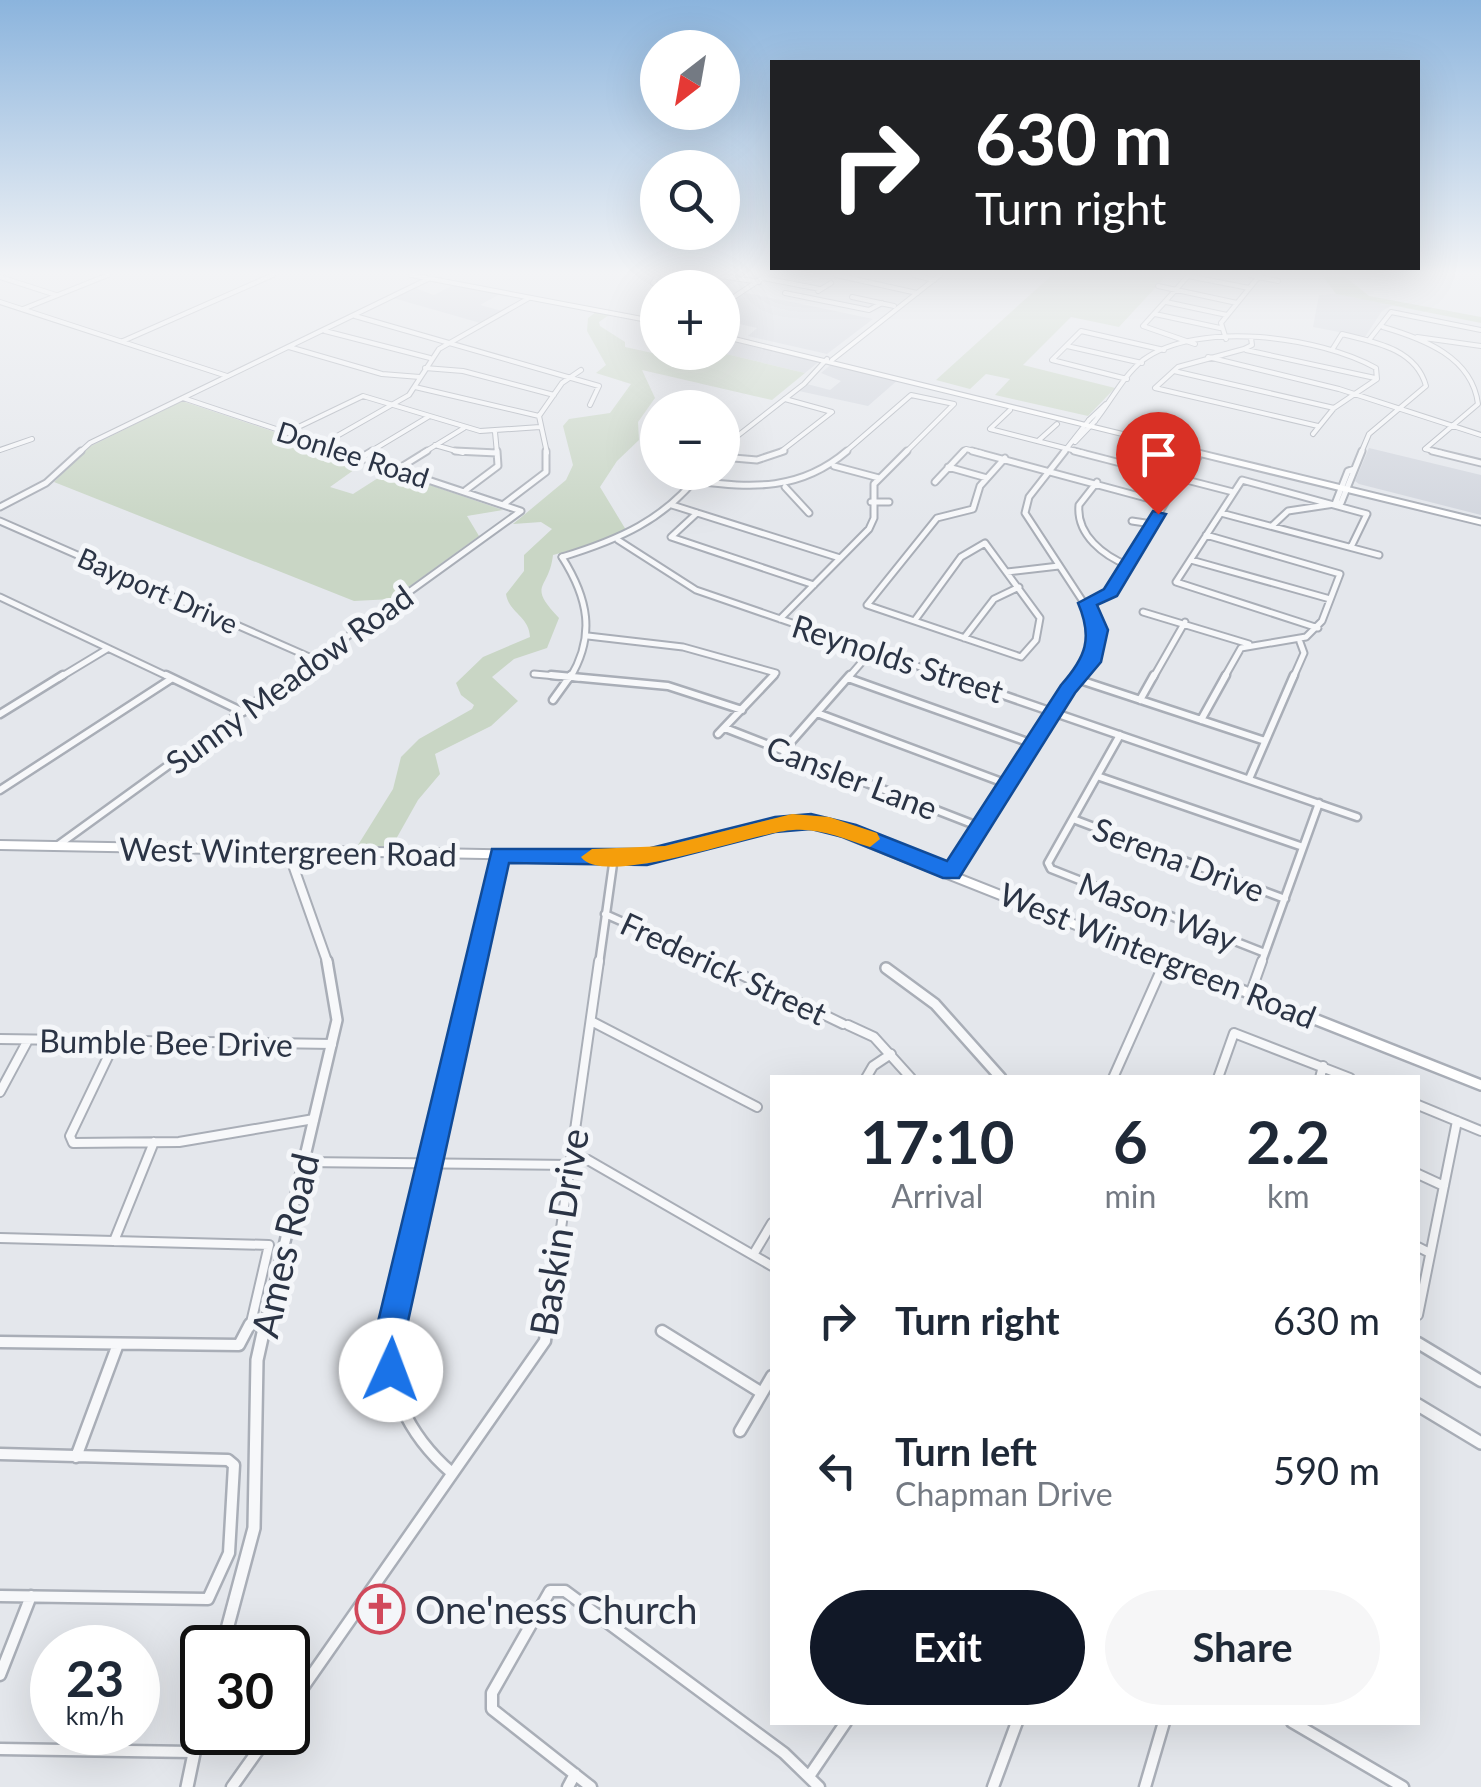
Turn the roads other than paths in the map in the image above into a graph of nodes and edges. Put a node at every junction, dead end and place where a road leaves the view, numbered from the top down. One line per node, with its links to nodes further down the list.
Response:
1 (174, 358): 21 (street)
2 (264, 358): 21 (street)
3 (328, 358): 22 (street)
4 (430, 358): 18 (street)
5 (504, 358): 23 (street)
6 (831, 358): 34 (street)
7 (833, 358): 27 (main road)
8 (1054, 358): 26 (street)
9 (1125, 358): 17 (street)
10 (1150, 358): 17 (street)
11 (1204, 358): 20 (street)
12 (1213, 358): 29 (street)
13 (1284, 358): 25 (street)
14 (1358, 358): 25 (street)
15 (1405, 358): 38 (street)
16 (1454, 358): 24 (street)
17 (1142, 362): 26 (street)
18 (425, 368): 22 (street); 30 (street)
19 (581, 370): 23 (street)
20 (1172, 370): 37 (street); 47 (street)
21 (228, 376): 32 (street)
22 (420, 377): 28 (street)
23 (570, 377): 30 (street); 36 (street)
24 (1476, 377): 31 (street)
25 (1376, 378): 29 (street)
26 (1126, 379): 44 (street)
27 (946, 387): 33 (street); 44 (main road)
28 (415, 388): 35 (street); 43 (street)
29 (1354, 394): 37 (street); 38 (street)
30 (554, 395): 43 (street)
31 (1481, 395): 40 (street)
32 (183, 398): 50 (street, Donlee Road); 89 (street)
33 (935, 398): 69 (street); 73 (street)
34 (784, 399): 52 (street); 66 (street)
35 (392, 405): 42 (street); 50 (street); 57 (street)
36 (590, 406)
37 (1334, 408): 47 (street)
38 (1398, 408): 46 (street); 79 (street)
39 (1010, 410): 56 (street)
40 (1471, 412): 41 (street); 46 (street)
41 (1481, 414)
42 (429, 416): 48 (street); 63 (street)
43 (540, 416): 49 (street)
44 (1091, 422): 60 (street); 79 (main road)
45 (1057, 424): 56 (street)
46 (1448, 425): 54 (street); 67 (street)
47 (1318, 426): 53 (street)
48 (464, 427): 51 (street); 59 (street)
49 (540, 427): 51 (street); 86 (street)
50 (287, 432): 57 (street, Donlee Road)
51 (495, 432): 62 (street)
52 (740, 434)
53 (1313, 434)
54 (1481, 435)
55 (32, 439): 61 (street)
56 (1037, 442): 60 (street)
57 (324, 444): 63 (street, Donlee Road)
58 (1146, 445): 68 (street)
59 (435, 446): 62 (street); 71 (street)
60 (1070, 447): 68 (street); 72 (street)
61 (0, 450)
62 (498, 453): 82 (street)
63 (361, 457): 71 (street, Donlee Road)
64 (1198, 457): 75 (street)
65 (1005, 458): 70 (street); 72 (street); 74 (street)
66 (740, 460)
67 (1481, 463)
68 (1130, 465): 75 (street)
69 (833, 466): 73 (street); 78 (street)
70 (947, 467): 74 (street); 76 (street)
71 (398, 469): 82 (street, Donlee Road)
72 (1051, 469): 77 (street); 106 (street)
73 (879, 478): 84 (street)
74 (987, 478): 116 (street)
75 (1182, 479): 83 (street)
76 (934, 482)
77 (1098, 482): 97 (street); 107 (street)
78 (786, 486): 80 (street); 92 (street)
79 (1347, 486): 88 (street); 94 (main road)
80 (740, 487)
81 (686, 490): 87 (street)
82 (465, 491): 86 (street, Donlee Road)
83 (1234, 492): 88 (street); 93 (street)
84 (871, 502): 85 (street); 104 (street)
85 (889, 502)
86 (504, 504): 90 (street, Donlee Road)
87 (672, 505): 91 (street); 100 (street)
88 (1335, 505): 98 (street); 101 (street)
89 (0, 506)
90 (521, 511): 125 (street, Sunny Meadow Road)
91 (696, 513): 104 (street); 109 (street)
92 (809, 513)
93 (1221, 513): 98 (street); 99 (street)
94 (1481, 519)
95 (0, 520): 125 (street, Bayport Drive)
96 (1132, 521): 97 (street)
97 (1152, 524): 107 (street)
98 (1272, 526): 101 (street)
99 (1206, 535): 105 (street); 112 (street)
100 (618, 540): 103 (street); 115 (street, Reynolds Street)
101 (1351, 547): 102 (street)
102 (1379, 555)
103 (562, 557): 119 (street)
104 (840, 558): 109 (street)
105 (1191, 560): 112 (street); 118 (street)
106 (1059, 566): 108 (street); 113 (street)
107 (1128, 566): 113 (street)
108 (1008, 572): 110 (street); 116 (street)
109 (814, 585): 115 (street)
110 (1019, 587): 120 (street); 120 (street)
111 (0, 597): 124 (street)
112 (1330, 599): 118 (street)
113 (1087, 603): 130 (street)
114 (1143, 612): 117 (street)
115 (780, 619): 123 (street, Reynolds Street)
116 (914, 620): 120 (street)
117 (1185, 622): 122 (street); 132 (street)
118 (1318, 628): 121 (street)
119 (588, 636): 127 (street); 133 (street)
120 (964, 638)
121 (1300, 642): 122 (street); 142 (street)
122 (1248, 644): 138 (street)
123 (874, 648): 129 (street); 134 (street, Reynolds Street)
124 (108, 649): 128 (street); 136 (street)
125 (316, 660): 135 (street, Sunny Meadow Road)
126 (534, 674): 127 (street)
127 (576, 675): 131 (street); 133 (street)
128 (172, 678): 135 (street); 148 (street)
129 (848, 678): 137 (street); 143 (street)
130 (1076, 679): 132 (street); 134 (street)
131 (553, 700)
132 (1140, 700): 138 (street)
133 (742, 710): 139 (street)
134 (1055, 710): 141 (street, Reynolds Street); 143 (street)
135 (242, 712): 154 (street, Sunny Meadow Road)
136 (0, 714)
137 (817, 714): 144 (street); 147 (street)
138 (1201, 720): 142 (street)
139 (725, 728): 140 (street); 144 (street, Cansler Lane)
140 (718, 734)
141 (1120, 735): 145 (street); 146 (street, Reynolds Street)
142 (1265, 741): 146 (street)
143 (1033, 744): 147 (street)
144 (783, 751): 152 (street, Cansler Lane)
145 (1097, 776): 151 (street); 155 (street)
146 (1249, 779): 149 (street, Reynolds Street)
147 (1007, 784): 152 (street)
148 (0, 790)
149 (1319, 803): 150 (street, Reynolds Street); 155 (street)
150 (1358, 816)
151 (1073, 819): 160 (street, Serena Drive); 162 (street, Mason Way)
152 (980, 827): 159 (street)
153 (0, 845): 154 (main road, West Wintergreen Road)
154 (57, 847): 156 (main road, West Wintergreen Road)
155 (1303, 847): 160 (street)
156 (288, 851): 157 (main road, West Wintergreen Road); 170 (street, Ames Road)
157 (500, 855): 158 (main road, West Wintergreen Road); 190 (street)
158 (614, 857): 159 (main road, West Wintergreen Road); 161 (street, Baskin Drive)
159 (951, 872): 163 (main road, West Wintergreen Road)
160 (1284, 898): 162 (street)
161 (605, 914): 166 (street, Baskin Drive); 171 (street, Frederick Street)
162 (1265, 953): 165 (street)
163 (1166, 958): 165 (main road, West Wintergreen Road); 176 (street)
164 (886, 968): 175 (street)
165 (1251, 992): 180 (main road, West Wintergreen Road)
166 (590, 1021): 183 (street); 188 (street, Baskin Drive)
167 (0, 1039): 168 (street, Bumble Bee Drive)
168 (29, 1039): 169 (street, Bumble Bee Drive); 181 (street)
169 (116, 1040): 170 (street, Bumble Bee Drive); 187 (street)
170 (332, 1044): 184 (street, Ames Road)
171 (891, 1054): 173 (street); 174 (street, Frederick Street)
172 (1324, 1066): 177 (street); 178 (street); 179 (street)
173 (869, 1075)
174 (908, 1075)
175 (998, 1075)
176 (1114, 1075)
177 (1219, 1075)
178 (1321, 1075)
179 (1344, 1075)
180 (1481, 1085)
181 (0, 1092)
182 (1420, 1106): 185 (street)
183 (757, 1107)
184 (314, 1119): 187 (street); 189 (street, Ames Road)
185 (1457, 1121): 186 (street); 192 (street)
186 (1481, 1131)
187 (154, 1142): 195 (street)
188 (572, 1161): 190 (street); 198 (street); 213 (street, Baskin Drive)
189 (303, 1162): 190 (street); 216 (street, Ames Road)
190 (430, 1162): 213 (street)
191 (1420, 1175): 192 (street)
192 (1444, 1186): 197 (street)
193 (770, 1227): 198 (street)
194 (0, 1238): 195 (street)
195 (114, 1241): 203 (street)
196 (1420, 1248): 197 (street)
197 (1430, 1253): 200 (street)
198 (754, 1255): 199 (street)
199 (770, 1265)
200 (1420, 1306)
201 (662, 1331): 207 (street)
202 (0, 1342): 203 (street)
203 (118, 1344): 212 (street)
204 (1420, 1344): 206 (street)
205 (770, 1379): 207 (street)
206 (1481, 1381)
207 (762, 1393): 209 (street)
208 (1420, 1406): 210 (street)
209 (740, 1430)
210 (1481, 1443)
211 (0, 1454): 212 (street)
212 (76, 1457): 215 (street)
213 (452, 1473): 218 (street, Baskin Drive)
214 (0, 1596): 215 (street)
215 (31, 1596): 217 (street)
216 (228, 1625)
217 (0, 1674)
218 (310, 1677)
219 (844, 1725): 228 (street)
220 (1015, 1725): 235 (street)
221 (1163, 1725): 229 (street)
222 (1297, 1725): 237 (street)
223 (0, 1749): 224 (street)
224 (180, 1752)
225 (192, 1755): 230 (street)
226 (254, 1755): 231 (street)
227 (575, 1774): 228 (street); 232 (street); 233 (street)
228 (810, 1775): 234 (street)
229 (1146, 1783): 236 (street)
230 (187, 1787)
231 (232, 1787)
232 (568, 1787)
233 (592, 1787)
234 (819, 1787)
235 (992, 1787)
236 (1159, 1787)
237 (1403, 1787)

